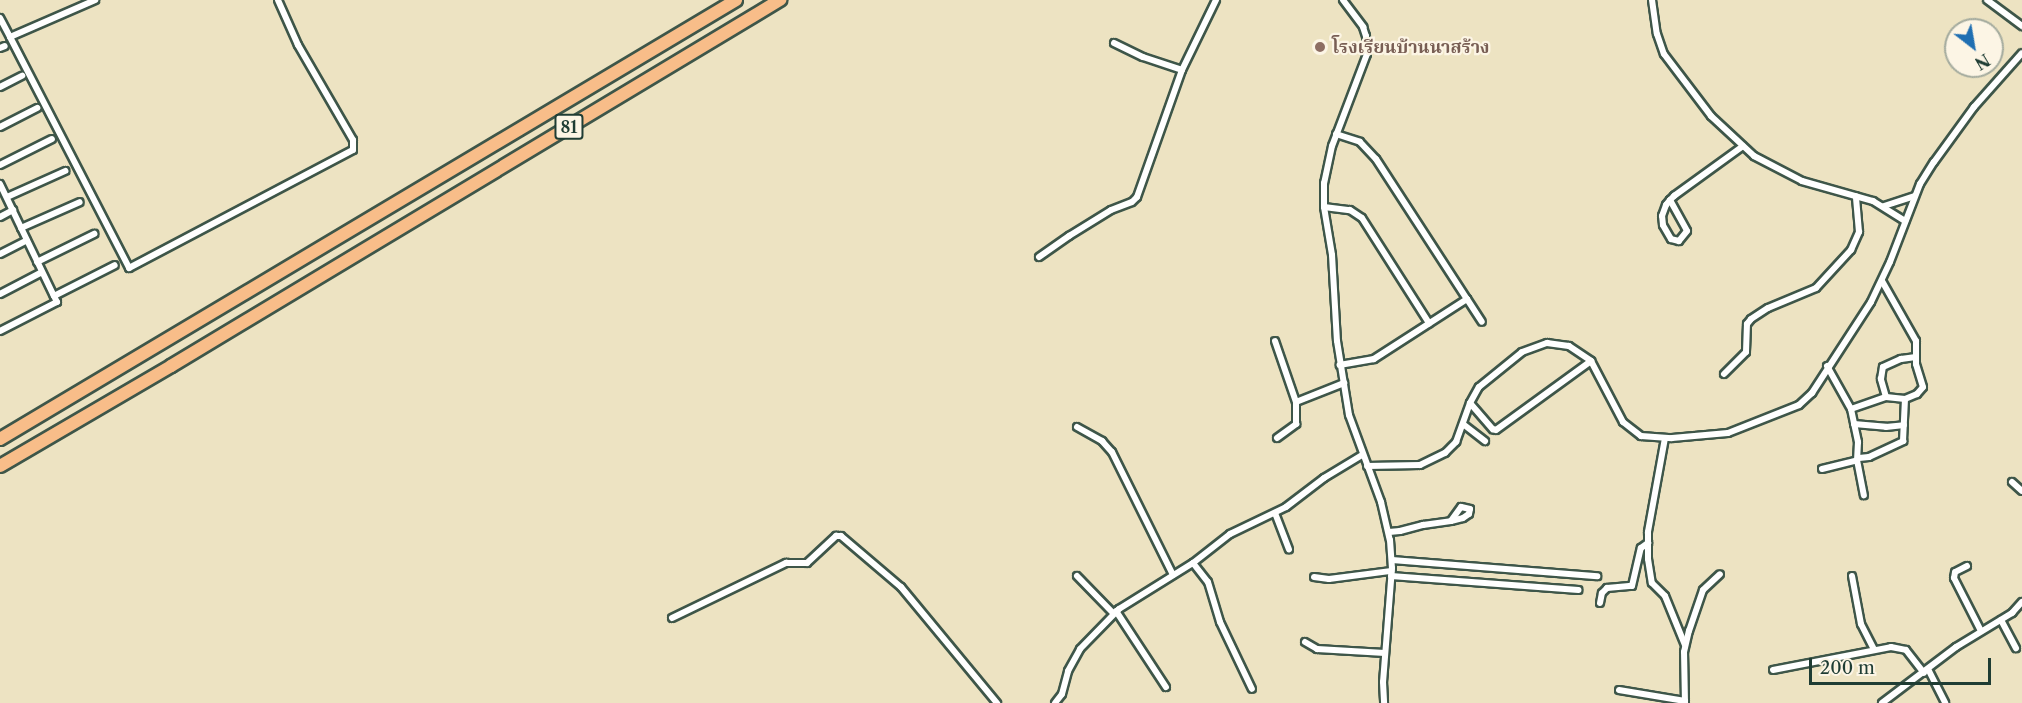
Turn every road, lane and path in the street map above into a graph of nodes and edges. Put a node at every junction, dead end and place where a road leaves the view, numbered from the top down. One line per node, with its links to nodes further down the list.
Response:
1 (95, 0): 11 (street)
2 (278, 0): 11 (street)
3 (736, 0): 68 (highway, 81)
4 (780, 0): 72 (highway, 81)
5 (1216, 0): 14 (street)
6 (1343, 0): 19 (street)
7 (1652, 0): 21 (street)
8 (1987, 0): 10 (street)
9 (0, 18): 11 (street)
10 (2022, 26)
11 (10, 37)
12 (1114, 43): 14 (street)
13 (2022, 54): 26 (street)
14 (1182, 70): 39 (street)
15 (22, 76): 16 (street)
16 (0, 87)
17 (37, 108): 18 (street)
18 (0, 127)
19 (1336, 134): 31 (street); 46 (street)
20 (52, 139): 22 (street)
21 (1743, 146): 25 (street); 28 (street)
22 (0, 165)
23 (65, 171): 27 (street)
24 (0, 184): 27 (street)
25 (1856, 196): 30 (street); 55 (street)
26 (1915, 196): 30 (street); 34 (street)
27 (7, 197): 32 (street)
28 (1670, 200): 28 (street)
29 (80, 202): 35 (street)
30 (1884, 206): 34 (street)
31 (1324, 207): 48 (street); 53 (street)
32 (13, 210): 33 (street); 35 (street)
33 (0, 217)
34 (1905, 221): 43 (street)
35 (21, 228): 37 (street)
36 (94, 234): 40 (street)
37 (27, 240): 38 (street); 40 (street)
38 (0, 254)
39 (1039, 257)
40 (37, 262): 42 (street)
41 (115, 265): 45 (street)
42 (42, 273): 44 (street); 45 (street)
43 (1882, 281): 51 (street); 54 (street)
44 (0, 294)
45 (54, 296): 49 (street)
46 (1467, 299): 47 (street); 48 (street)
47 (1482, 322)
48 (1429, 323): 53 (street)
49 (0, 331)
50 (1275, 341): 59 (street)
51 (1916, 357): 57 (street); 58 (street)
52 (1591, 361): 60 (street); 60 (street); 67 (street)
53 (1340, 365): 56 (street)
54 (1827, 366): 61 (street); 67 (street)
55 (1724, 374)
56 (1344, 383): 59 (street); 70 (street)
57 (1886, 397): 58 (street); 61 (street)
58 (1905, 399): 64 (street)
59 (1296, 402): 66 (street)
60 (1470, 402): 62 (street)
61 (1851, 409): 63 (street)
62 (1463, 424): 69 (street); 73 (street)
63 (1854, 424): 64 (street); 71 (street)
64 (1904, 424): 71 (street)
65 (1077, 427): 88 (street)
66 (1277, 438)
67 (1665, 438): 81 (street)
68 (0, 439)
69 (1485, 441)
70 (1362, 455): 73 (street); 78 (street)
71 (1858, 459): 74 (street); 77 (street)
72 (0, 466)
73 (1367, 466): 80 (street)
74 (1822, 470)
75 (2012, 482): 76 (street)
76 (2022, 491)
77 (1864, 495)
78 (1275, 513): 82 (street); 84 (street)
79 (1451, 520): 80 (street)
80 (1389, 532): 83 (street)
81 (1648, 543): 95 (street); 101 (street)
82 (1289, 549)
83 (1392, 560): 86 (street); 90 (street)
84 (1193, 563): 88 (street); 108 (street)
85 (1967, 566): 99 (street)
86 (1391, 574): 92 (street); 93 (street); 104 (street)
87 (1720, 574): 101 (street)
88 (1173, 575): 96 (street)
89 (1077, 576): 96 (street)
90 (1597, 576)
91 (1852, 576): 103 (street)
92 (1314, 577)
93 (1578, 590)
94 (2022, 602): 98 (street)
95 (1600, 603)
96 (1115, 612): 107 (street); 112 (street)
97 (672, 618): 111 (street)
98 (2001, 620): 99 (street); 102 (street)
99 (1981, 631): 106 (street)
100 (1305, 642): 104 (street)
101 (1685, 645): 110 (street)
102 (2016, 648)
103 (1874, 649): 105 (street); 106 (street)
104 (1384, 652): 113 (street)
105 (1773, 670)
106 (1926, 671): 114 (street); 115 (street)
107 (1166, 687)
108 (1252, 689)
109 (1619, 690): 110 (street)
110 (1685, 702)
111 (997, 703)
112 (1055, 703)
113 (1384, 703)
114 (1882, 703)
115 (1945, 703)

